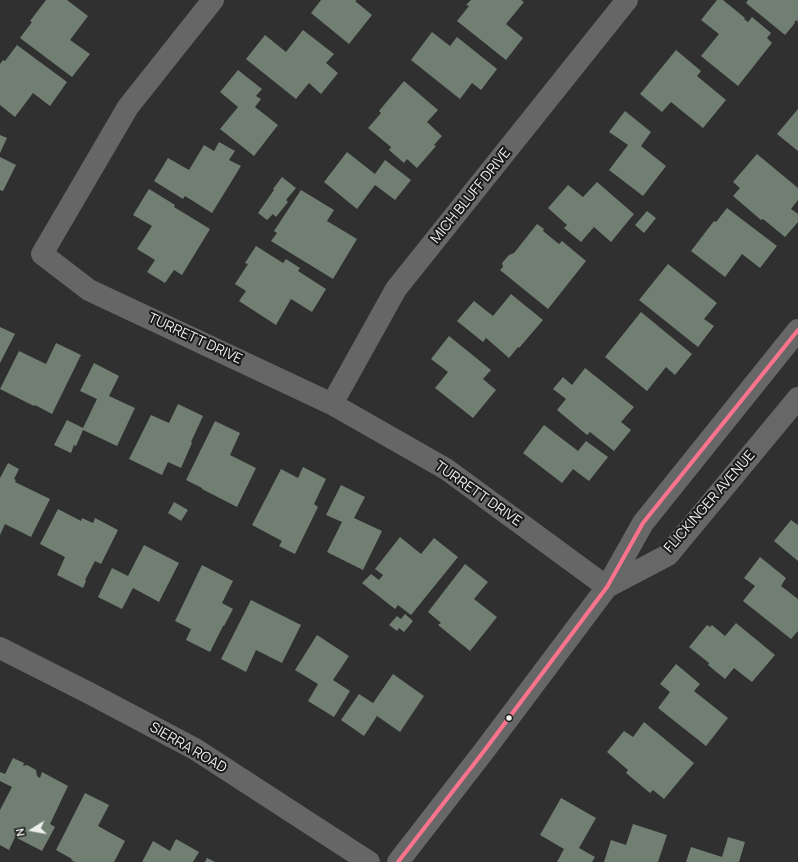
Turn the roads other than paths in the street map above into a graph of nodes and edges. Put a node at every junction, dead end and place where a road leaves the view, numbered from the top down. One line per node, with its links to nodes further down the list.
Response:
1 (213, 0): 5 (street, TURRETT DRIVE)
2 (627, 0): 5 (street, MICH BLUFF DRIVE)
3 (798, 330): 6 (main road, FLICKINGER AVENUE)
4 (798, 398): 6 (main road, FLICKINGER AVENUE)
5 (332, 404): 6 (street, TURRETT DRIVE)
6 (607, 587): 9 (main road, FLICKINGER AVENUE)
7 (0, 648): 8 (street, SIERRA ROAD)
8 (369, 862)
9 (398, 862)

